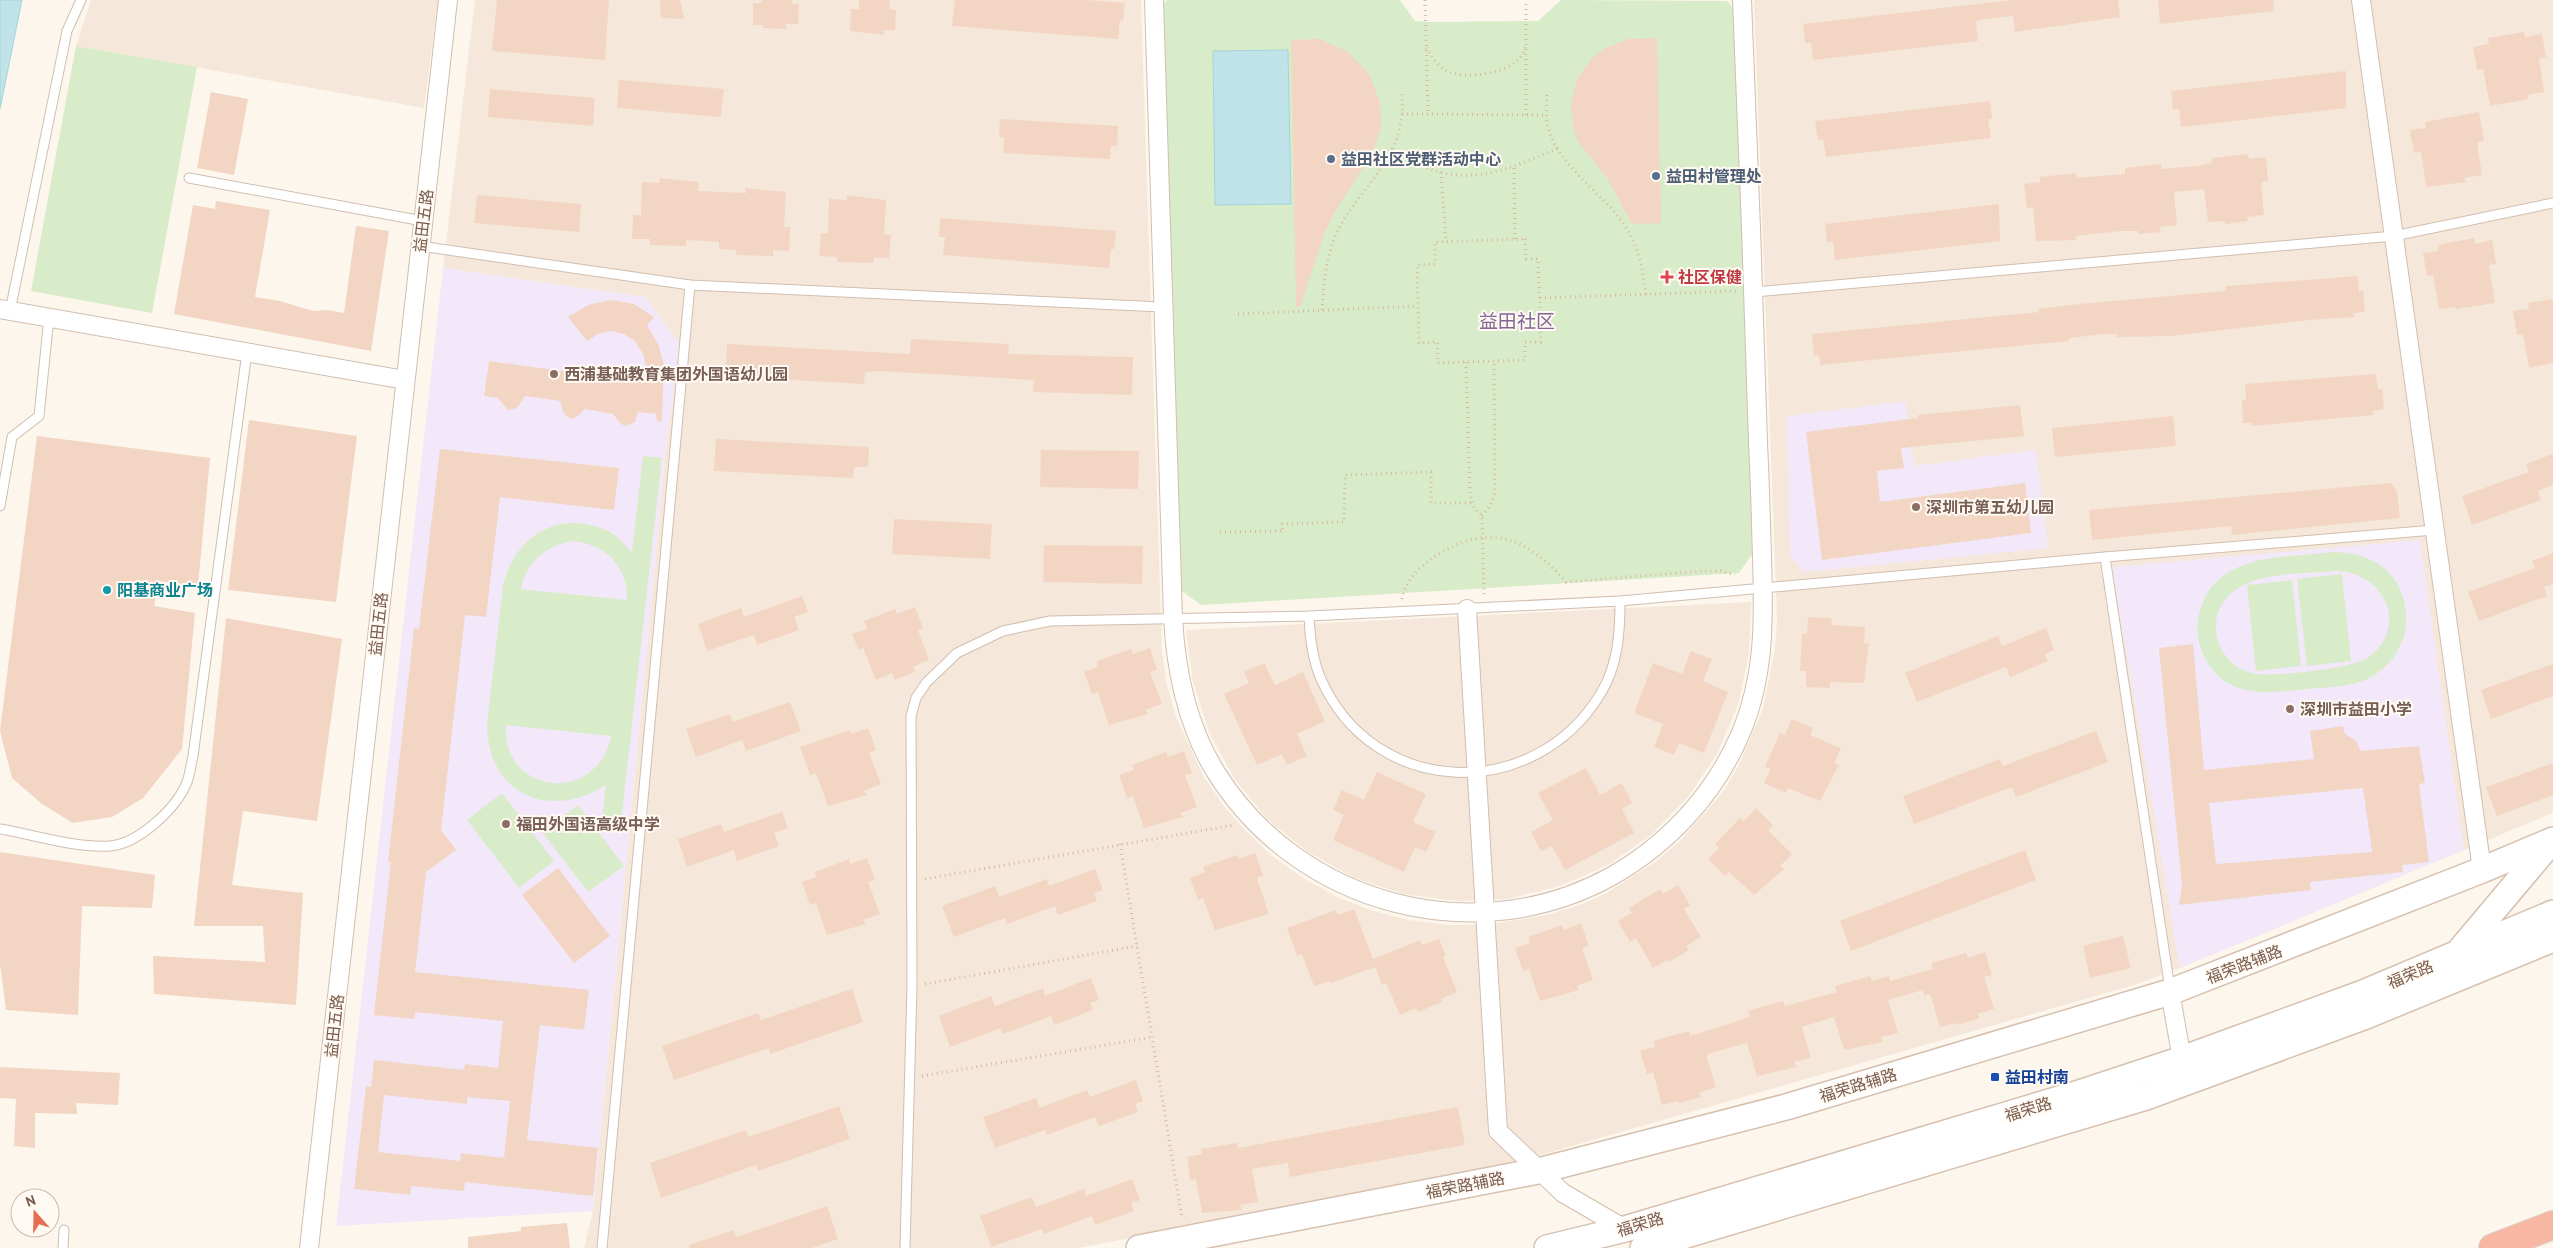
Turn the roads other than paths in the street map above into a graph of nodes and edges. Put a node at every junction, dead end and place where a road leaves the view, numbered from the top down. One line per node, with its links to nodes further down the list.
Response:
1 (81, 0): 14 (lane)
2 (448, 0): 8 (street, 益田五路)
3 (1154, 0): 13 (street)
4 (1742, 0): 12 (street)
5 (2361, 0): 9 (street)
6 (189, 178): 8 (lane)
7 (2553, 203): 9 (lane)
8 (423, 221): 10 (street, 益田五路)
9 (2394, 236): 12 (lane); 19 (street)
10 (420, 246): 11 (lane); 17 (street, 益田五路)
11 (690, 285): 13 (lane); 43 (lane)
12 (1754, 291): 21 (street)
13 (1162, 308): 25 (street)
14 (5, 310): 15 (street)
15 (49, 318): 16 (street); 18 (lane)
16 (247, 352): 17 (street); 27 (lane)
17 (405, 380): 42 (street, 益田五路)
18 (0, 506)
19 (2434, 530): 20 (lane); 29 (street)
20 (2105, 557): 21 (lane); 34 (lane)
21 (1763, 588): 22 (lane); 30 (street)
22 (1620, 601): 23 (lane); 26 (lane)
23 (1475, 608): 24 (lane); 26 (street)
24 (1309, 616): 25 (lane); 26 (lane)
25 (1173, 618): 30 (street); 44 (lane)
26 (1476, 773): 30 (street)
27 (0, 829)
28 (2553, 840): 29 (main road, 福荣路辅路); 33 (main road)
29 (2482, 870): 34 (main road, 福荣路辅路)
30 (1485, 913): 36 (street)
31 (2553, 913): 33 (main road, 福荣路)
32 (2553, 939): 40 (main road, 福荣路)
33 (2456, 954): 35 (main road, 福荣路)
34 (2170, 992): 35 (street); 36 (main road, 福荣路辅路)
35 (2182, 1060): 40 (main road, 福荣路)
36 (1538, 1170): 38 (street); 45 (main road, 福荣路辅路)
37 (2553, 1225): 48 (highway)
38 (1625, 1229): 40 (main road, 福荣路); 46 (main road, 福荣路)
39 (64, 1230): 41 (lane)
40 (1679, 1233): 47 (main road, 福荣路)
41 (63, 1248)
42 (309, 1248)
43 (602, 1248)
44 (905, 1248)
45 (1138, 1248)
46 (1547, 1248)
47 (1643, 1248)
48 (2493, 1248)

